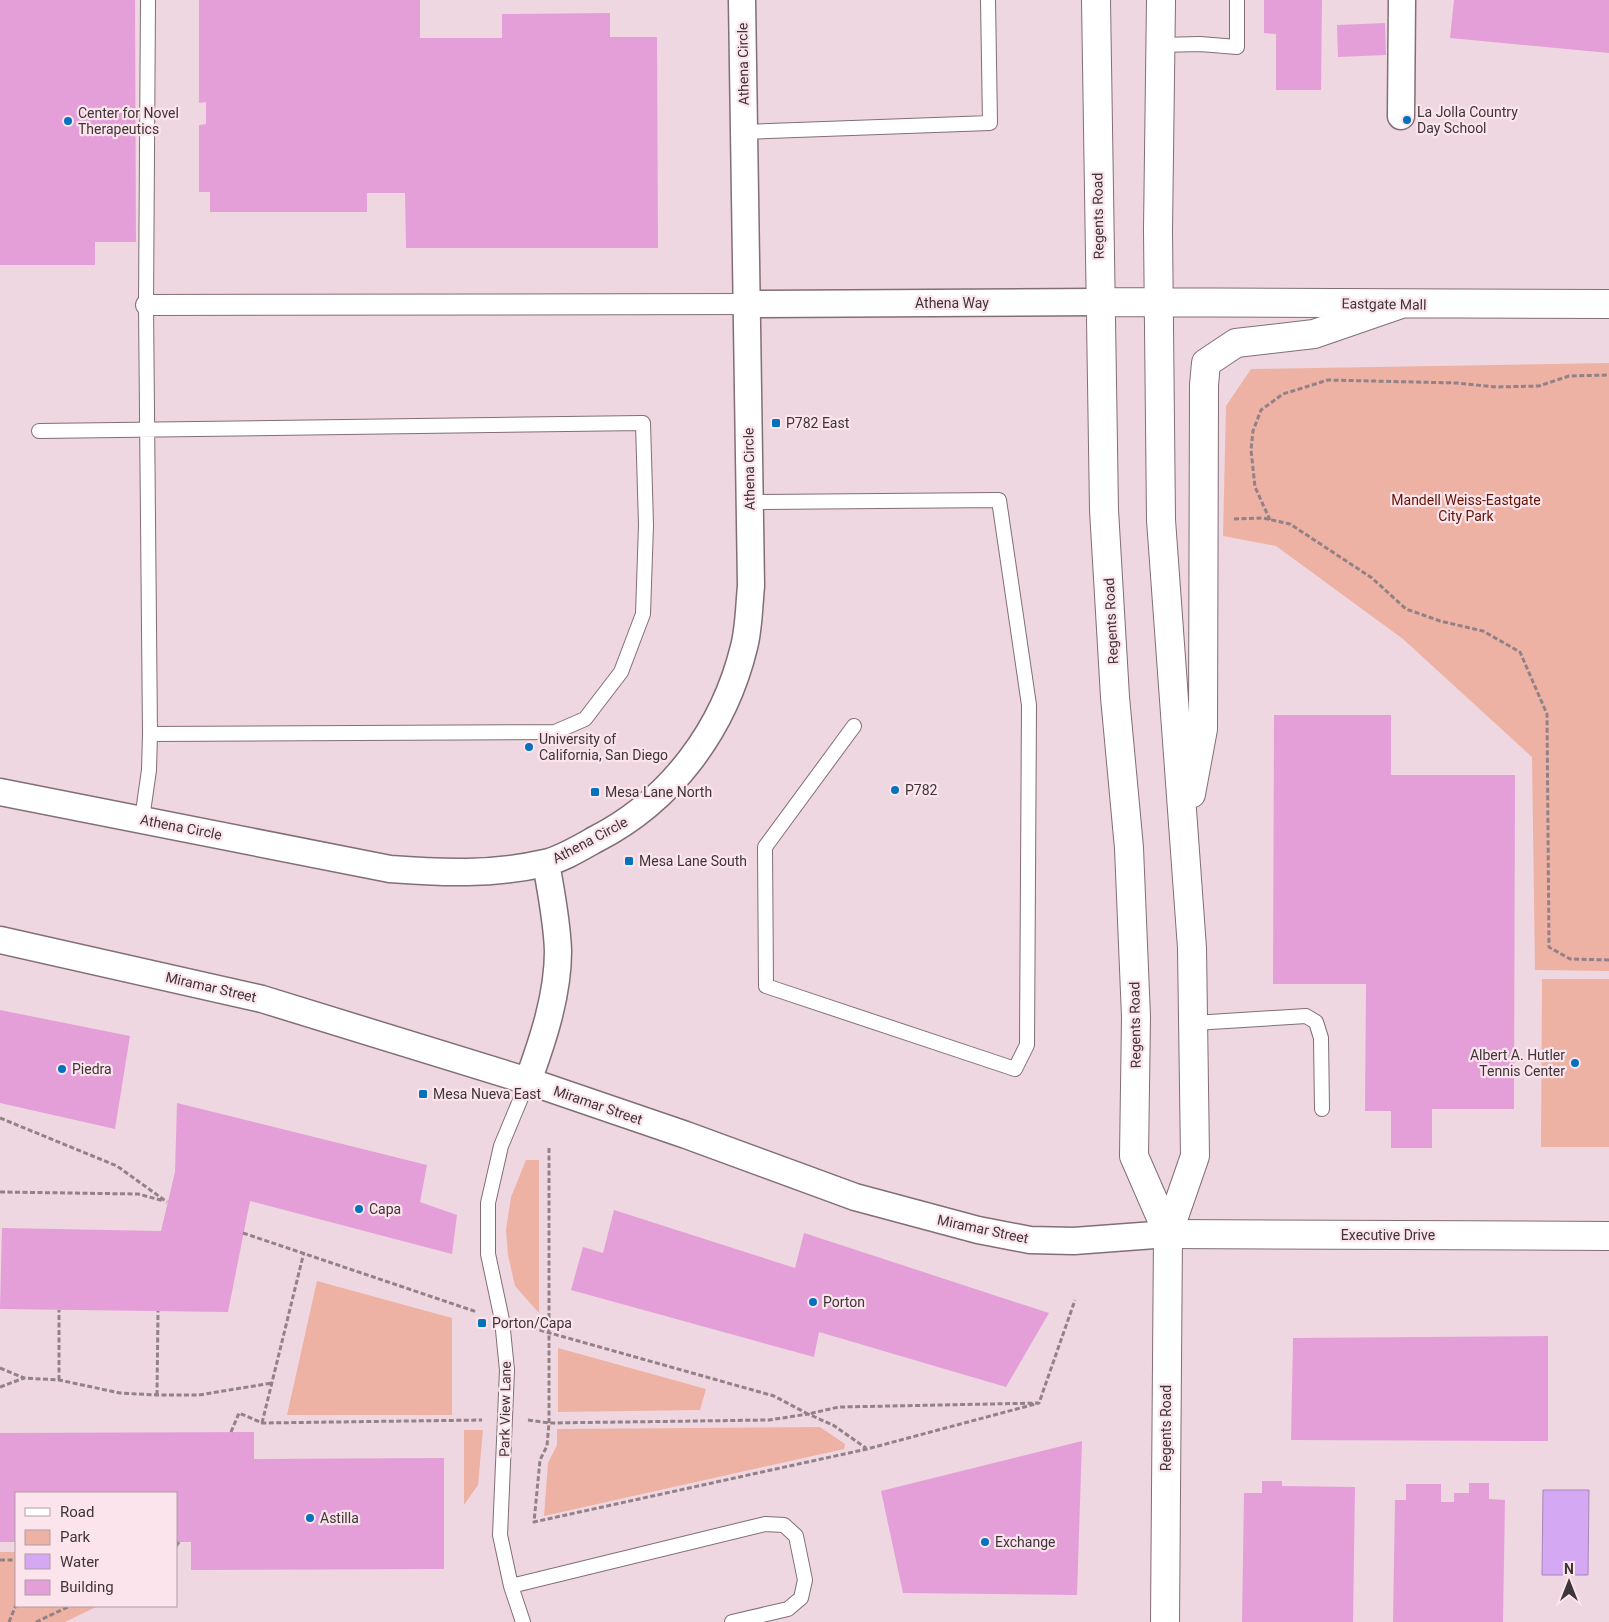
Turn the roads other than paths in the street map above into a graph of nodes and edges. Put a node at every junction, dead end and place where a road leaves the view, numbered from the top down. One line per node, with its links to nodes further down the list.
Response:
1 (148, 0): 16 (lane)
2 (742, 0): 10 (street, Athena Circle)
3 (988, 0): 10 (lane)
4 (1096, 0): 11 (main road, Regents Road)
5 (1161, 0): 8 (main road, Regents Road)
6 (1237, 0): 8 (lane)
7 (1402, 0): 9 (street)
8 (1160, 45): 12 (main road, Regents Road)
9 (1401, 116)
10 (744, 132): 13 (street, Athena Circle)
11 (1099, 302): 12 (main road, Athena Way); 13 (street, Athena Way); 30 (main road, Regents Road)
12 (1158, 302): 14 (main road, Eastgate Mall); 24 (main road, Regents Road)
13 (746, 304): 16 (street); 19 (street, Athena Circle)
14 (1401, 304): 15 (main road, Eastgate Mall); 24 (main road)
15 (1609, 304)
16 (146, 305): 17 (lane)
17 (147, 430): 18 (lane); 21 (lane); 21 (lane)
18 (39, 431)
19 (749, 502): 20 (lane); 25 (street, Athena Circle)
20 (854, 726)
21 (150, 734): 23 (lane)
22 (0, 792): 23 (street, Athena Circle)
23 (142, 819): 25 (street, Athena Circle)
24 (1183, 833): 27 (main road, Regents Road)
25 (546, 863): 28 (street)
26 (0, 940): 28 (street, Miramar Street)
27 (1194, 1023): 29 (lane); 30 (main road, Regents Road)
28 (528, 1081): 30 (street, Miramar Street); 32 (lane, Park View Lane)
29 (1322, 1109)
30 (1168, 1234): 31 (main road, Executive Drive); 35 (main road, Regents Road)
31 (1609, 1236)
32 (511, 1586): 33 (lane, Park View Lane); 34 (lane)
33 (523, 1622)
34 (732, 1622)
35 (1165, 1622)

